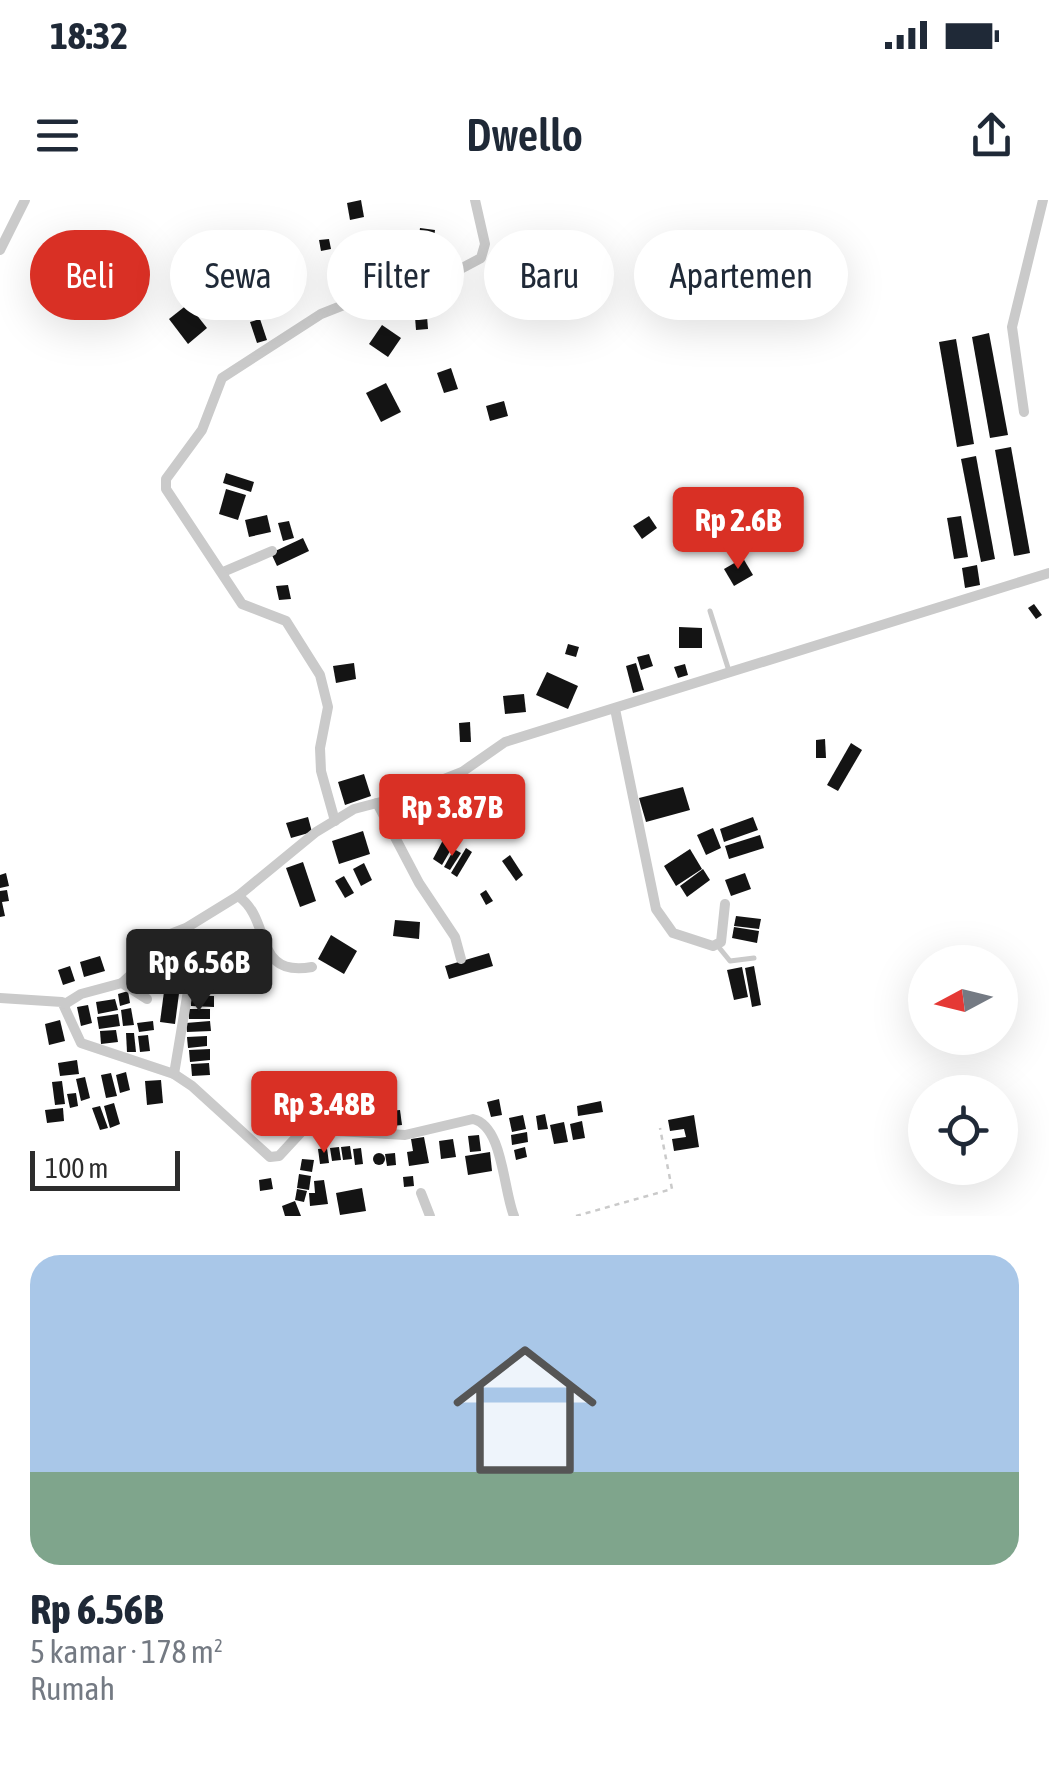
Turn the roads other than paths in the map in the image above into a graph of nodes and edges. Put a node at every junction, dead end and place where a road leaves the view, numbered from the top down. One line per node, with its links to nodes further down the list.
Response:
1 (25, 200): 4 (street)
2 (475, 200): 7 (street)
3 (1043, 200): 5 (street)
4 (0, 250)
5 (1024, 412)
6 (272, 551): 7 (street)
7 (223, 572): 13 (street)
8 (1049, 574): 10 (street)
9 (710, 611): 10 (lane)
10 (730, 674): 11 (street)
11 (615, 709): 12 (street); 16 (street)
12 (377, 803): 13 (street); 18 (street)
13 (335, 820): 14 (street)
14 (238, 896): 19 (street); 21 (street)
15 (725, 904): 16 (street)
16 (718, 945): 17 (lane)
17 (754, 958)
18 (462, 959)
19 (312, 968)
20 (191, 973): 25 (street)
21 (122, 983): 23 (street); 24 (street)
22 (0, 998): 24 (street)
23 (147, 999)
24 (65, 1004): 25 (street)
25 (174, 1074): 28 (street)
26 (421, 1192): 27 (street)
27 (430, 1216)
28 (511, 1216)

